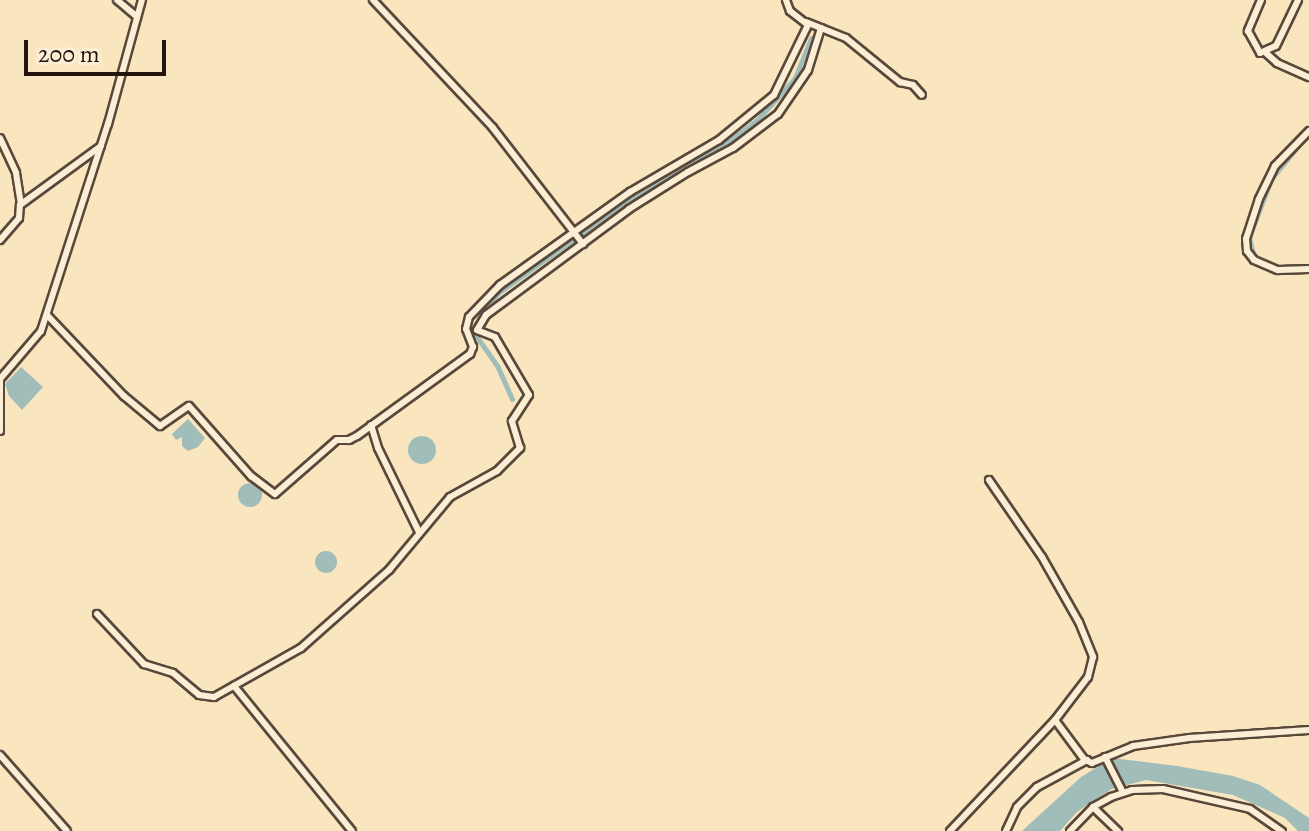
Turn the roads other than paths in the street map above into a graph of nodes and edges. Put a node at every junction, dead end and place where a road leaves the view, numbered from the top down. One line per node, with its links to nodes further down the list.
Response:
1 (117, 0): 7 (street)
2 (142, 0): 7 (street)
3 (373, 0): 17 (street)
4 (786, 0): 8 (street)
5 (1261, 0): 10 (street)
6 (1298, 0): 10 (street)
7 (137, 17): 15 (street)
8 (806, 22): 9 (street); 17 (street)
9 (821, 28): 12 (street); 19 (street)
10 (1266, 53): 11 (street)
11 (1309, 77)
12 (922, 95)
13 (1309, 131): 20 (street)
14 (0, 138): 16 (street)
15 (101, 146): 16 (street); 21 (street)
16 (21, 204): 18 (street)
17 (572, 231): 19 (street); 22 (street)
18 (0, 240)
19 (583, 244): 25 (street)
20 (1309, 269)
21 (47, 315): 22 (street); 23 (street)
22 (371, 425): 25 (street)
23 (0, 431)
24 (989, 480): 28 (street)
25 (419, 532): 27 (street)
26 (97, 614): 27 (street)
27 (234, 686): 36 (street)
28 (1055, 720): 32 (street); 37 (street)
29 (1309, 730): 31 (street)
30 (0, 755): 35 (street)
31 (1105, 757): 32 (street); 33 (street)
32 (1087, 760): 38 (street)
33 (1123, 792): 34 (street); 41 (street)
34 (1093, 807): 39 (street); 40 (street)
35 (67, 831)
36 (352, 831)
37 (950, 831)
38 (1006, 831)
39 (1070, 831)
40 (1118, 831)
41 (1282, 831)

